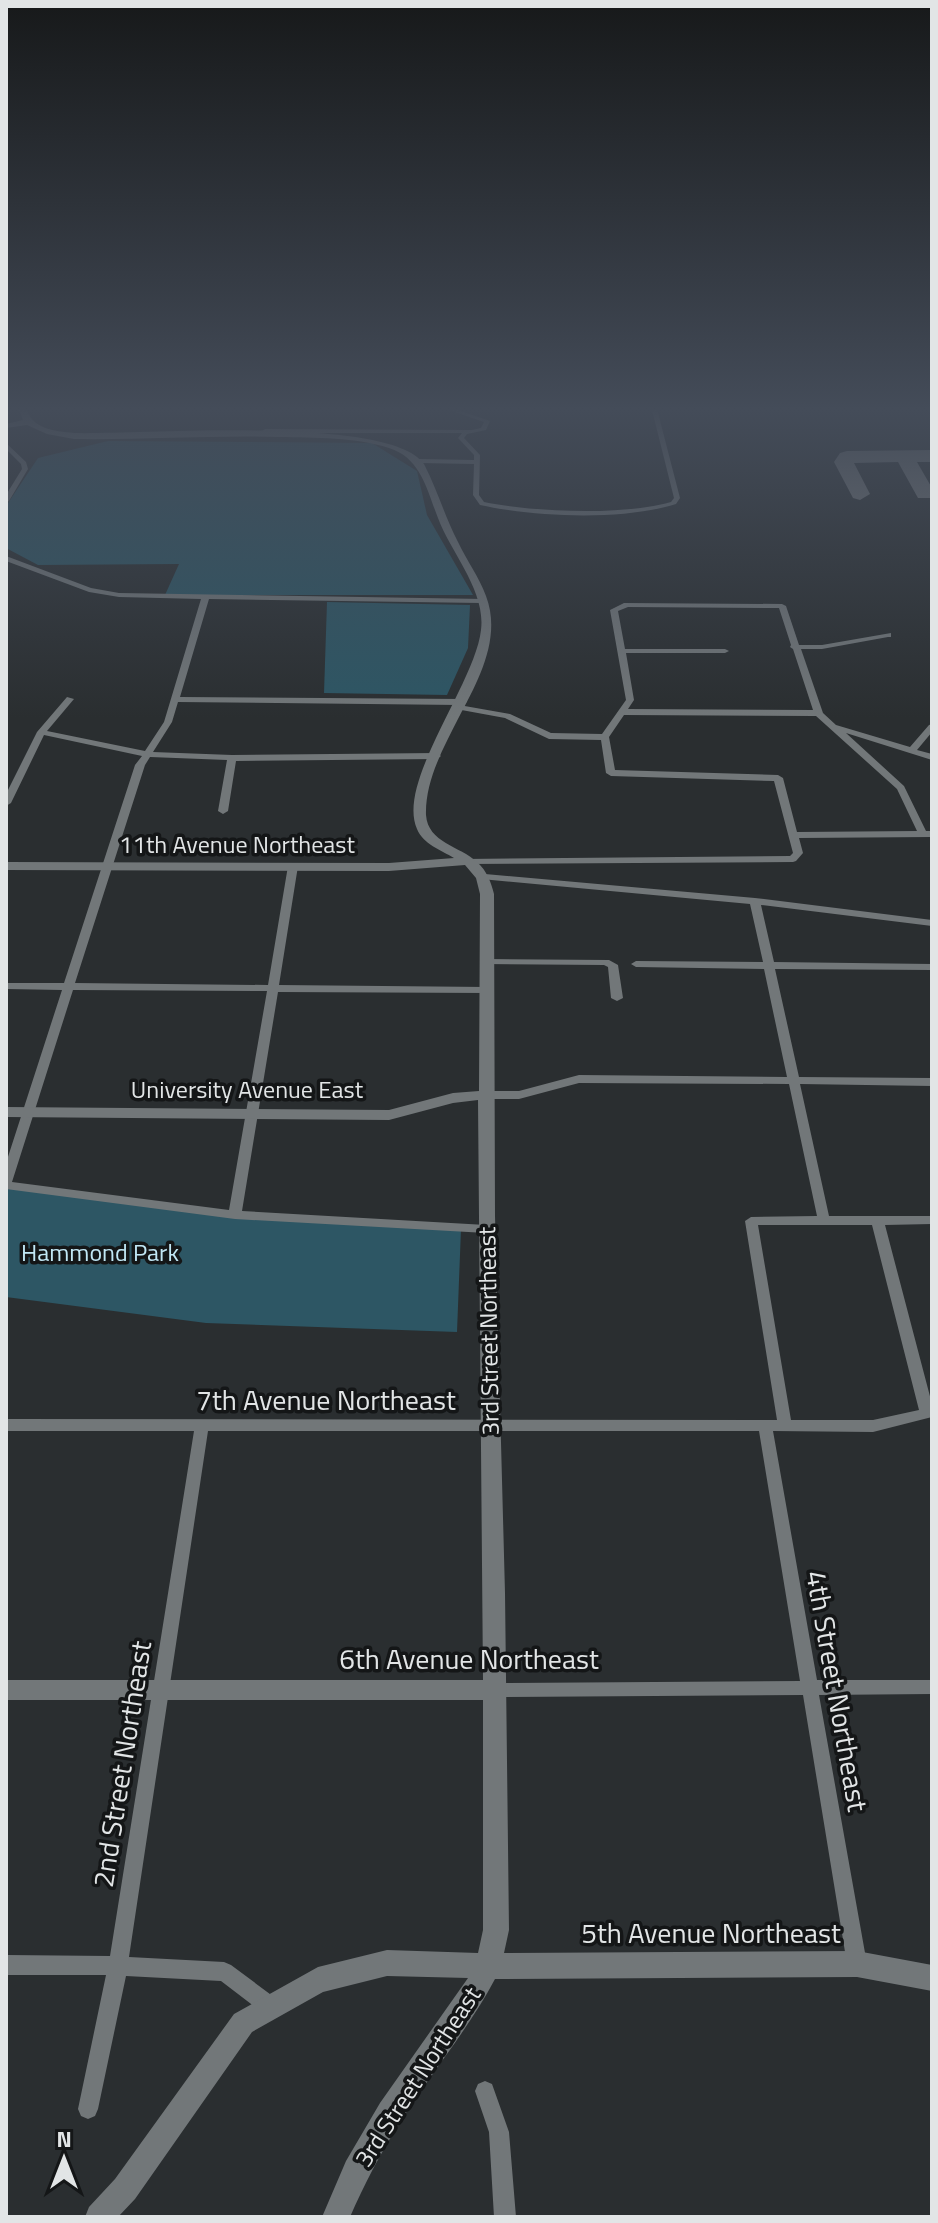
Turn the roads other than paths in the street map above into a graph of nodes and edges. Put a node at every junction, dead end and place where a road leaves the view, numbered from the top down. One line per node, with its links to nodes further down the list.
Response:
1 (437, 511): 4 (street)
2 (6, 558): 3 (street)
3 (205, 599): 4 (street); 10 (street)
4 (481, 601): 11 (street)
5 (888, 635): 6 (street)
6 (794, 647): 7 (street); 13 (street)
7 (620, 651): 8 (street); 12 (street)
8 (725, 651)
9 (70, 699): 16 (street)
10 (175, 699): 11 (street); 19 (street)
11 (461, 704): 17 (street); 20 (street)
12 (623, 712): 13 (street); 17 (street)
13 (818, 713): 14 (street)
14 (828, 725): 18 (street); 25 (street)
15 (932, 727): 18 (street)
16 (41, 732): 19 (street); 23 (street)
17 (605, 737): 26 (street)
18 (912, 750): 21 (street)
19 (146, 754): 22 (street); 29 (street)
20 (437, 756): 22 (street); 27 (street)
21 (932, 757)
22 (232, 758): 24 (street)
23 (6, 803)
24 (223, 811)
25 (928, 834): 26 (street)
26 (794, 835): 27 (street)
27 (467, 861): 30 (street, 11th Avenue Northeast); 31 (street)
28 (6, 866): 29 (street, 11th Avenue Northeast)
29 (108, 866): 30 (street, 11th Avenue Northeast); 38 (street)
30 (293, 866): 40 (street)
31 (485, 877): 32 (street); 34 (street, 3rd Street Northeast)
32 (755, 901): 33 (street); 36 (street)
33 (932, 923)
34 (487, 962): 41 (street, 3rd Street Northeast); 42 (street)
35 (636, 964): 36 (street)
36 (770, 966): 37 (street); 43 (street)
37 (932, 967)
38 (69, 985): 39 (street); 40 (street); 47 (street)
39 (6, 986)
40 (273, 988): 41 (street); 48 (street)
41 (487, 990): 45 (street, 3rd Street Northeast)
42 (617, 998)
43 (794, 1080): 44 (street); 45 (street); 53 (street)
44 (932, 1082)
45 (485, 1095): 48 (street, University Avenue East); 54 (street, 3rd Street Northeast)
46 (6, 1112): 47 (street, University Avenue East)
47 (30, 1112): 48 (street, University Avenue East); 49 (street)
48 (253, 1114): 50 (street)
49 (6, 1184): 50 (street)
50 (235, 1215): 54 (street)
51 (877, 1220): 52 (street); 53 (street); 55 (street)
52 (932, 1220)
53 (824, 1221): 60 (street)
54 (486, 1229): 58 (street, 3rd Street Northeast)
55 (930, 1413): 60 (street, 7th Avenue Northeast)
56 (6, 1425): 57 (street, 7th Avenue Northeast)
57 (202, 1425): 58 (street, 7th Avenue Northeast); 64 (street, 2nd Street Northeast)
58 (491, 1426): 59 (street, 7th Avenue Northeast); 65 (street, 3rd Street Northeast)
59 (765, 1426): 60 (street, 7th Avenue Northeast); 62 (street, 4th Street Northeast)
60 (785, 1427)
61 (932, 1687): 62 (street, 6th Avenue Northeast)
62 (811, 1689): 65 (street, 6th Avenue Northeast); 66 (street, 4th Street Northeast)
63 (6, 1690): 64 (street, 6th Avenue Northeast)
64 (159, 1690): 65 (street, 6th Avenue Northeast); 68 (street, 2nd Street Northeast)
65 (495, 1690): 69 (street, 3rd Street Northeast)
66 (857, 1964): 69 (street, 5th Avenue Northeast); 70 (street, 5th Avenue Northeast)
67 (6, 1965): 68 (street)
68 (118, 1966): 71 (street); 73 (street, 2nd Street Northeast)
69 (488, 1966): 71 (street, 5th Avenue Northeast); 74 (street, 3rd Street Northeast)
70 (932, 1978)
71 (271, 2007): 75 (street, 5th Avenue Northeast)
72 (485, 2091): 76 (street)
73 (88, 2109)
74 (336, 2216)
75 (99, 2217)
76 (505, 2217)

